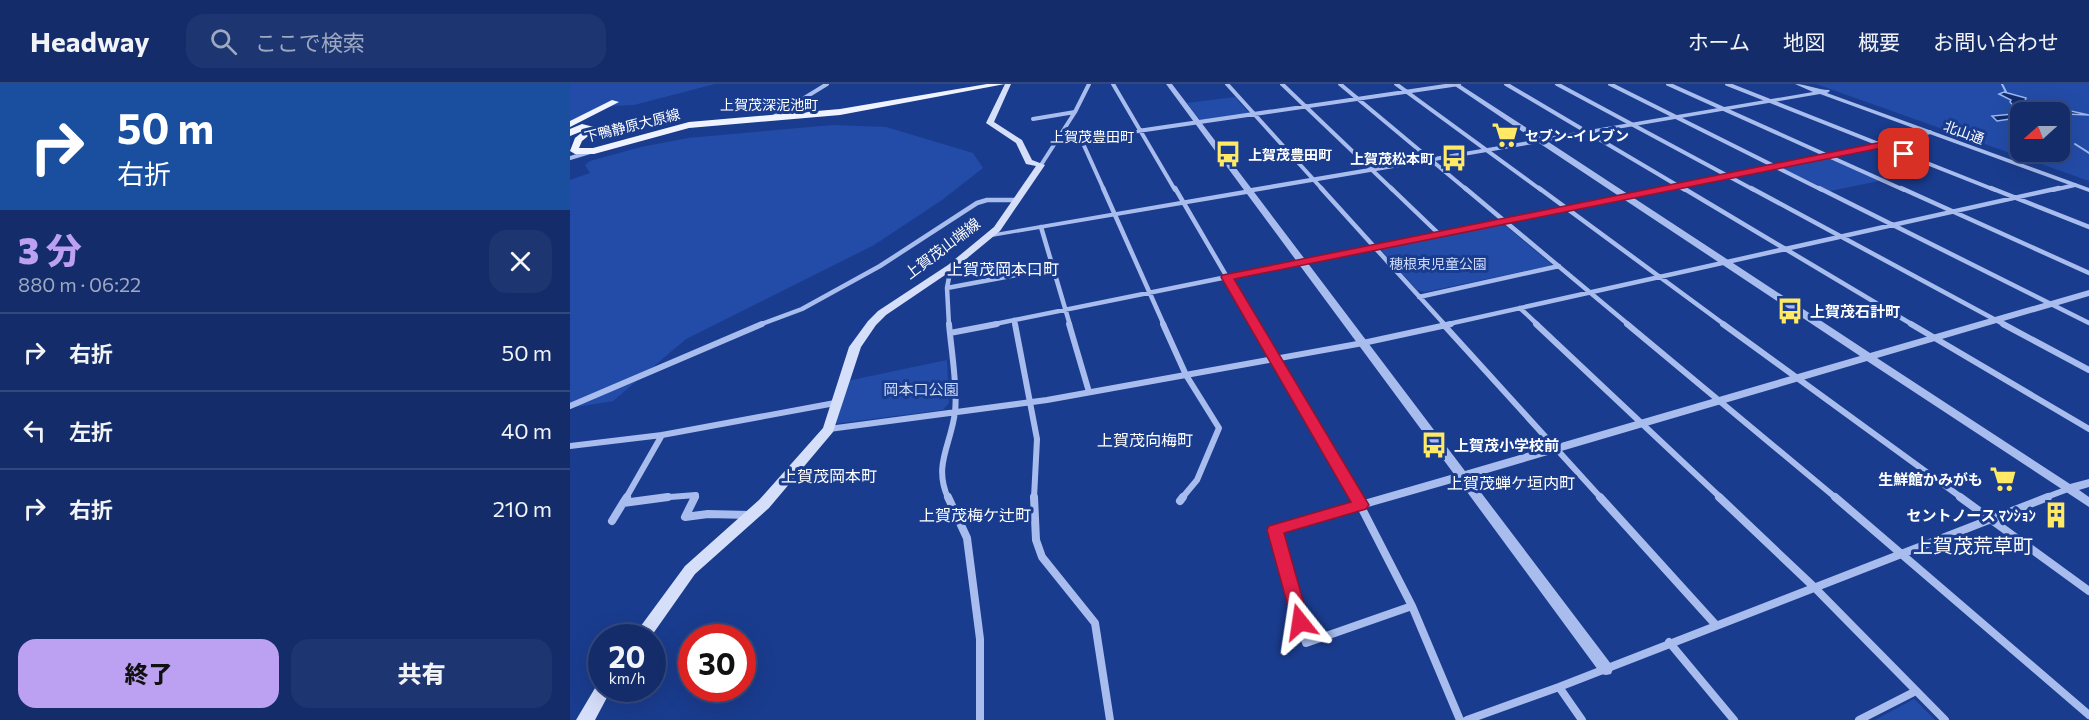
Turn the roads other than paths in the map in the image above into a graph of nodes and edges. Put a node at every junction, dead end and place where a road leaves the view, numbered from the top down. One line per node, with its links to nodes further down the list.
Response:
1 (827, 84): 25 (street)
2 (1001, 84): 30 (main road, 下鴨静原大原線)
3 (1008, 84): 49 (main road)
4 (1089, 84): 27 (street)
5 (1113, 84): 36 (street)
6 (1169, 84): 33 (street)
7 (1227, 84): 29 (street)
8 (1282, 84): 24 (street)
9 (1340, 84): 22 (street)
10 (1396, 84): 19 (street)
11 (1457, 84): 19 (street); 41 (street)
12 (1506, 84): 39 (street)
13 (1557, 84): 35 (street)
14 (1610, 84): 31 (street)
15 (1668, 84): 26 (street)
16 (1728, 84): 23 (street)
17 (1798, 84): 20 (street, 北山通)
18 (1807, 84): 20 (street, 北山通)
19 (1406, 92): 22 (street); 44 (street)
20 (1824, 92): 23 (street); 37 (street, 北山通)
21 (740, 99): 25 (street)
22 (1358, 99): 24 (street); 48 (street)
23 (1770, 101): 26 (street); 43 (street)
24 (1305, 106): 29 (street); 51 (street)
25 (784, 109): 30 (street)
26 (1724, 109): 31 (street); 46 (street)
27 (1075, 112): 32 (street); 42 (street)
28 (570, 113): 34 (main road, 下鴨静原大原線)
29 (1254, 114): 33 (street); 53 (street)
30 (775, 116): 45 (main road, 下鴨静原大原線)
31 (1677, 117): 35 (street); 50 (street)
32 (1033, 119)
33 (1198, 122): 36 (street); 56 (street)
34 (570, 124)
35 (1633, 125): 39 (street); 52 (street)
36 (1140, 130): 40 (street); 60 (street)
37 (1934, 131): 43 (street); 55 (street, 北山通)
38 (570, 133): 45 (main road, 下鴨静原大原線)
39 (1588, 133): 41 (street); 54 (street)
40 (1081, 139): 42 (street); 63 (street)
41 (1540, 141): 44 (street); 57 (street)
42 (1056, 143): 49 (street)
43 (1882, 145): 46 (street); 58 (street)
44 (1486, 150): 48 (street); 61 (street)
45 (594, 151): 47 (street)
46 (1828, 156): 50 (street); 62 (street)
47 (570, 158)
48 (1431, 160): 51 (street); 64 (street)
49 (1041, 165): 59 (main road, 上賀茂山端線)
50 (1775, 166): 52 (street); 65 (street)
51 (1372, 170): 53 (street); 68 (street)
52 (1728, 176): 54 (street); 70 (street)
53 (1314, 180): 56 (street); 71 (street)
54 (1678, 186): 57 (street); 72 (street)
55 (2084, 186): 58 (street)
56 (1249, 191): 60 (street); 73 (street)
57 (1624, 197): 61 (street); 74 (street)
58 (2014, 197): 62 (street); 67 (street)
59 (1018, 200): 69 (main road, 上賀茂山端線); 105 (street)
60 (1182, 202): 63 (street); 80 (street)
61 (1566, 209): 64 (street); 79 (street)
62 (1950, 212): 65 (street); 78 (street)
63 (1114, 214): 66 (street); 83 (street)
64 (1504, 221): 68 (street); 75 (street)
65 (1891, 224): 70 (street); 86 (street)
66 (1041, 227): 69 (street); 77 (street)
67 (2089, 227)
68 (1439, 234): 71 (street)
69 (989, 236): 76 (main road, 上賀茂山端線)
70 (1840, 236): 72 (street); 90 (street)
71 (1374, 247): 73 (street); 85 (street)
72 (1785, 250): 74 (street); 94 (street)
73 (1302, 262): 80 (street); 95 (street)
74 (1725, 263): 79 (street); 96 (street)
75 (1559, 266): 82 (street); 85 (street)
76 (951, 267): 81 (street); 103 (main road, 上賀茂山端線)
77 (1053, 268): 81 (street); 88 (street)
78 (2089, 273)
79 (1657, 276): 82 (street); 100 (street)
80 (1227, 277): 83 (street); 97 (street)
81 (947, 288): 93 (street)
82 (1590, 292): 87 (street); 102 (street)
83 (1151, 293): 88 (street); 99 (street)
84 (2089, 293): 86 (street)
85 (1419, 297): 92 (street)
86 (2051, 304): 90 (street); 91 (street)
87 (1520, 308): 92 (street); 107 (street)
88 (1065, 310): 89 (street); 101 (street)
89 (1014, 320): 93 (street); 104 (street)
90 (1997, 320): 94 (street); 98 (street)
91 (2089, 323)
92 (1444, 324): 95 (street); 112 (street)
93 (950, 333): 106 (street)
94 (1935, 338): 96 (street); 109 (street)
95 (1363, 343): 97 (street); 113 (street)
96 (1868, 358): 100 (street); 115 (street)
97 (1275, 359): 99 (street); 119 (street)
98 (2089, 370)
99 (1186, 375): 101 (street); 116 (street)
100 (1797, 378): 102 (street); 121 (street)
101 (1089, 392): 104 (street)
102 (1720, 401): 107 (street); 123 (street)
103 (835, 403): 108 (main road, 上賀茂山端線); 110 (street)
104 (1030, 403): 106 (street); 137 (street)
105 (570, 406)
106 (955, 412): 108 (street); 136 (street)
107 (1642, 423): 112 (street); 124 (street)
108 (829, 429): 120 (main road, 上賀茂山端線)
109 (2089, 429)
110 (662, 435): 111 (street); 117 (street)
111 (570, 446)
112 (1556, 448): 113 (street); 128 (street)
113 (1462, 476): 119 (street); 130 (street)
114 (2089, 483): 115 (street)
115 (2068, 489): 118 (street); 121 (street)
116 (1180, 501)
117 (623, 503): 120 (street); 122 (street)
118 (2089, 503)
119 (1361, 505): 126 (street); 126 (street)
120 (751, 515): 127 (main road, 上賀茂山端線)
121 (1989, 519): 123 (street); 125 (street)
122 (612, 521)
123 (1902, 553): 124 (street); 134 (street)
124 (1814, 587): 128 (street); 132 (street)
125 (2089, 591)
126 (1412, 606): 138 (street)
127 (650, 624)
128 (1715, 624): 129 (street)
129 (1670, 642): 130 (street); 141 (street)
130 (1606, 669): 131 (street)
131 (1559, 687): 139 (street); 140 (street)
132 (1916, 691): 142 (street); 143 (street)
133 (596, 702): 135 (main road)
134 (2089, 715)
135 (585, 720)
136 (980, 720)
137 (1110, 720)
138 (1460, 720)
139 (1467, 720)
140 (1582, 720)
141 (1734, 720)
142 (1859, 720)
143 (1945, 720)

